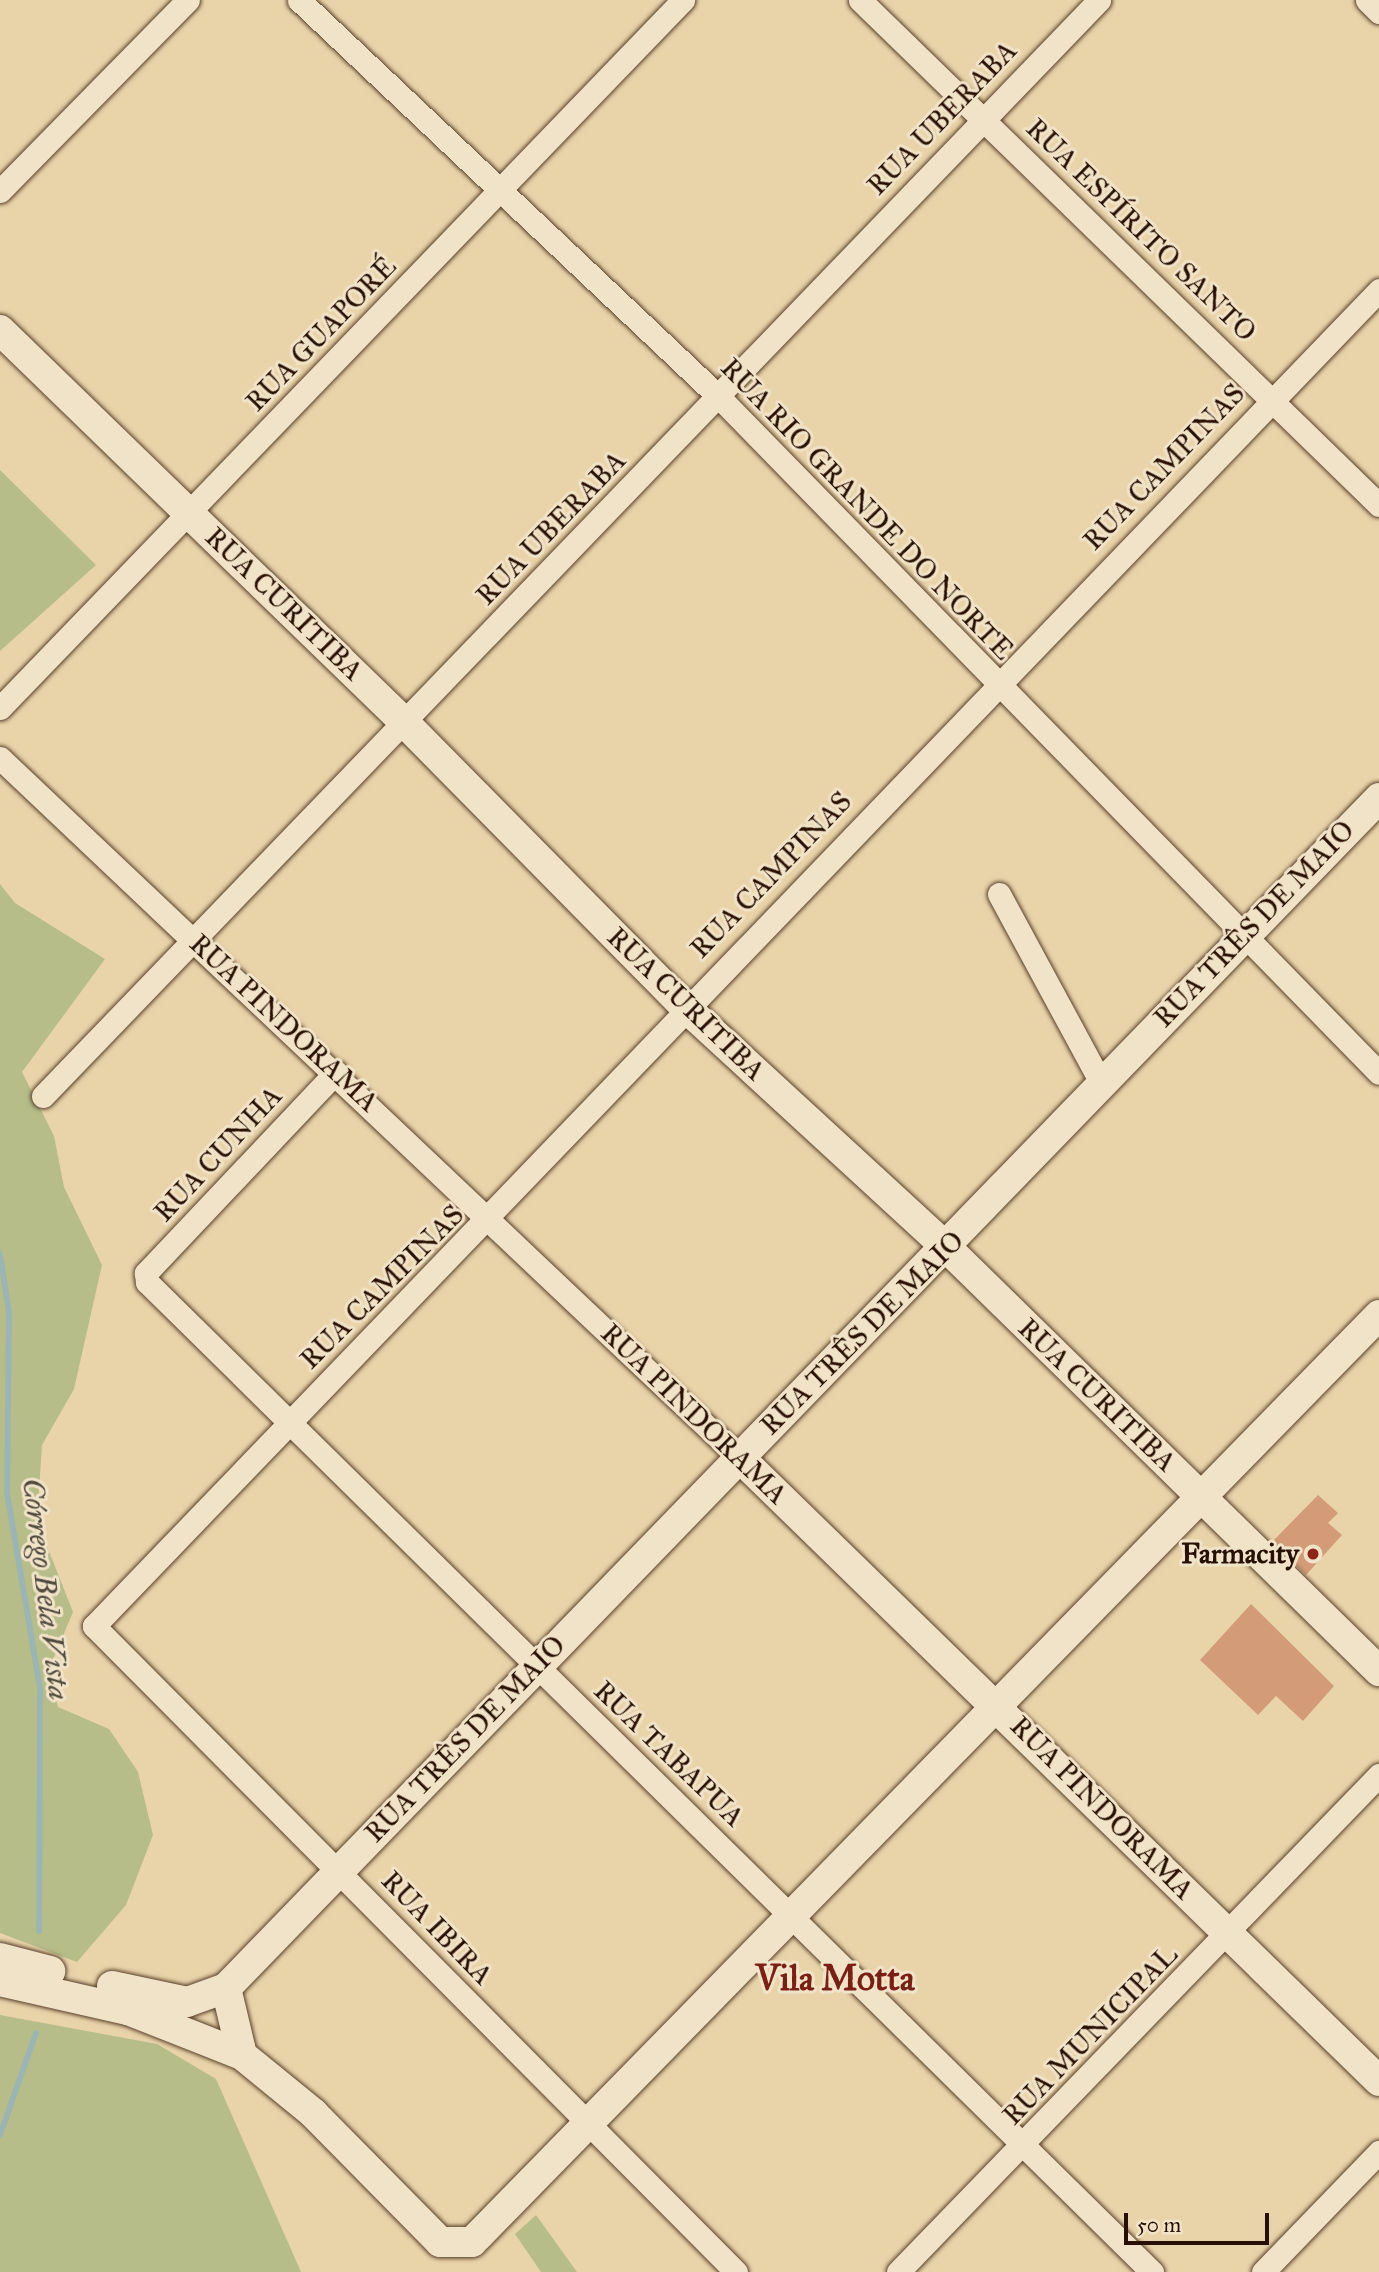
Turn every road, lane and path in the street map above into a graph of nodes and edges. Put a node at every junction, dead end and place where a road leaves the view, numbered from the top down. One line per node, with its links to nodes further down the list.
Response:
1 (188, 0): 9 (street)
2 (299, 0): 10 (street, RUA RIO GRANDE DO NORTE)
3 (683, 0): 10 (street, RUA GUAPORÉ)
4 (860, 0): 8 (street, RUA ESPÍRITO SANTO)
5 (1099, 0): 8 (street, RUA UBERABA)
6 (1367, 0): 7 (street)
7 (1379, 12)
8 (982, 116): 13 (street, RUA UBERABA); 14 (street, RUA ESPÍRITO SANTO)
9 (0, 191)
10 (500, 192): 13 (street, RUA RIO GRANDE DO NORTE); 16 (street, RUA GUAPORÉ)
11 (1379, 290): 14 (street, RUA CAMPINAS)
12 (0, 330): 16 (street, RUA CURITIBA)
13 (720, 398): 17 (street, RUA RIO GRANDE DO NORTE); 19 (street, RUA UBERABA)
14 (1271, 399): 15 (street, RUA ESPÍRITO SANTO); 17 (street, RUA CAMPINAS)
15 (1379, 505)
16 (190, 512): 18 (street, RUA GUAPORÉ); 19 (street, RUA CURITIBA)
17 (995, 685): 23 (street, RUA RIO GRANDE DO NORTE); 25 (street, RUA CAMPINAS)
18 (0, 708)
19 (403, 720): 24 (street, RUA UBERABA); 25 (street, RUA CURITIBA)
20 (0, 758): 24 (street, RUA PINDORAMA)
21 (1379, 797): 23 (street, RUA TRÊS DE MAIO)
22 (999, 894): 28 (street)
23 (1243, 936): 27 (street, RUA RIO GRANDE DO NORTE); 28 (street, RUA TRÊS DE MAIO)
24 (196, 939): 26 (street, RUA PINDORAMA); 29 (street, RUA UBERABA)
25 (684, 1007): 30 (street, RUA CAMPINAS); 31 (street, RUA CURITIBA)
26 (336, 1072): 30 (street, RUA PINDORAMA); 32 (street, RUA CUNHA)
27 (1379, 1073)
28 (1100, 1081): 31 (street, RUA TRÊS DE MAIO)
29 (43, 1096)
30 (492, 1219): 34 (street, RUA CAMPINAS); 35 (street, RUA PINDORAMA)
31 (947, 1248): 35 (street, RUA TRÊS DE MAIO); 36 (street, RUA CURITIBA)
32 (146, 1278): 34 (street, RUA TABAPUA)
33 (1379, 1315): 36 (street)
34 (289, 1423): 37 (street, RUA CAMPINAS); 38 (street, RUA TABAPUA)
35 (739, 1457): 38 (street, RUA TRÊS DE MAIO); 40 (street, RUA PINDORAMA)
36 (1203, 1498): 39 (street, RUA CURITIBA); 40 (street)
37 (94, 1626): 42 (street, RUA IBIRA)
38 (536, 1667): 42 (street, RUA TRÊS DE MAIO); 43 (street, RUA TABAPUA)
39 (1379, 1671)
40 (996, 1703): 43 (street); 44 (street, RUA PINDORAMA)
41 (1379, 1775): 44 (street, RUA MUNICIPAL)
42 (338, 1869): 47 (street, RUA TRÊS DE MAIO); 50 (street, RUA IBIRA)
43 (791, 1913): 50 (street); 51 (street, RUA TABAPUA)
44 (1229, 1933): 49 (street, RUA PINDORAMA); 51 (street, RUA MUNICIPAL)
45 (0, 1958): 47 (street, RUA TRÊS DE MAIO)
46 (0, 1981): 48 (street)
47 (226, 1988): 48 (street)
48 (242, 2055): 50 (street)
49 (1379, 2081)
50 (586, 2126): 53 (street, RUA IBIRA)
51 (1024, 2146): 54 (street, RUA MUNICIPAL); 55 (street, RUA TABAPUA)
52 (1379, 2152): 56 (street)
53 (736, 2272)
54 (898, 2272)
55 (1152, 2272)
56 (1263, 2272)

